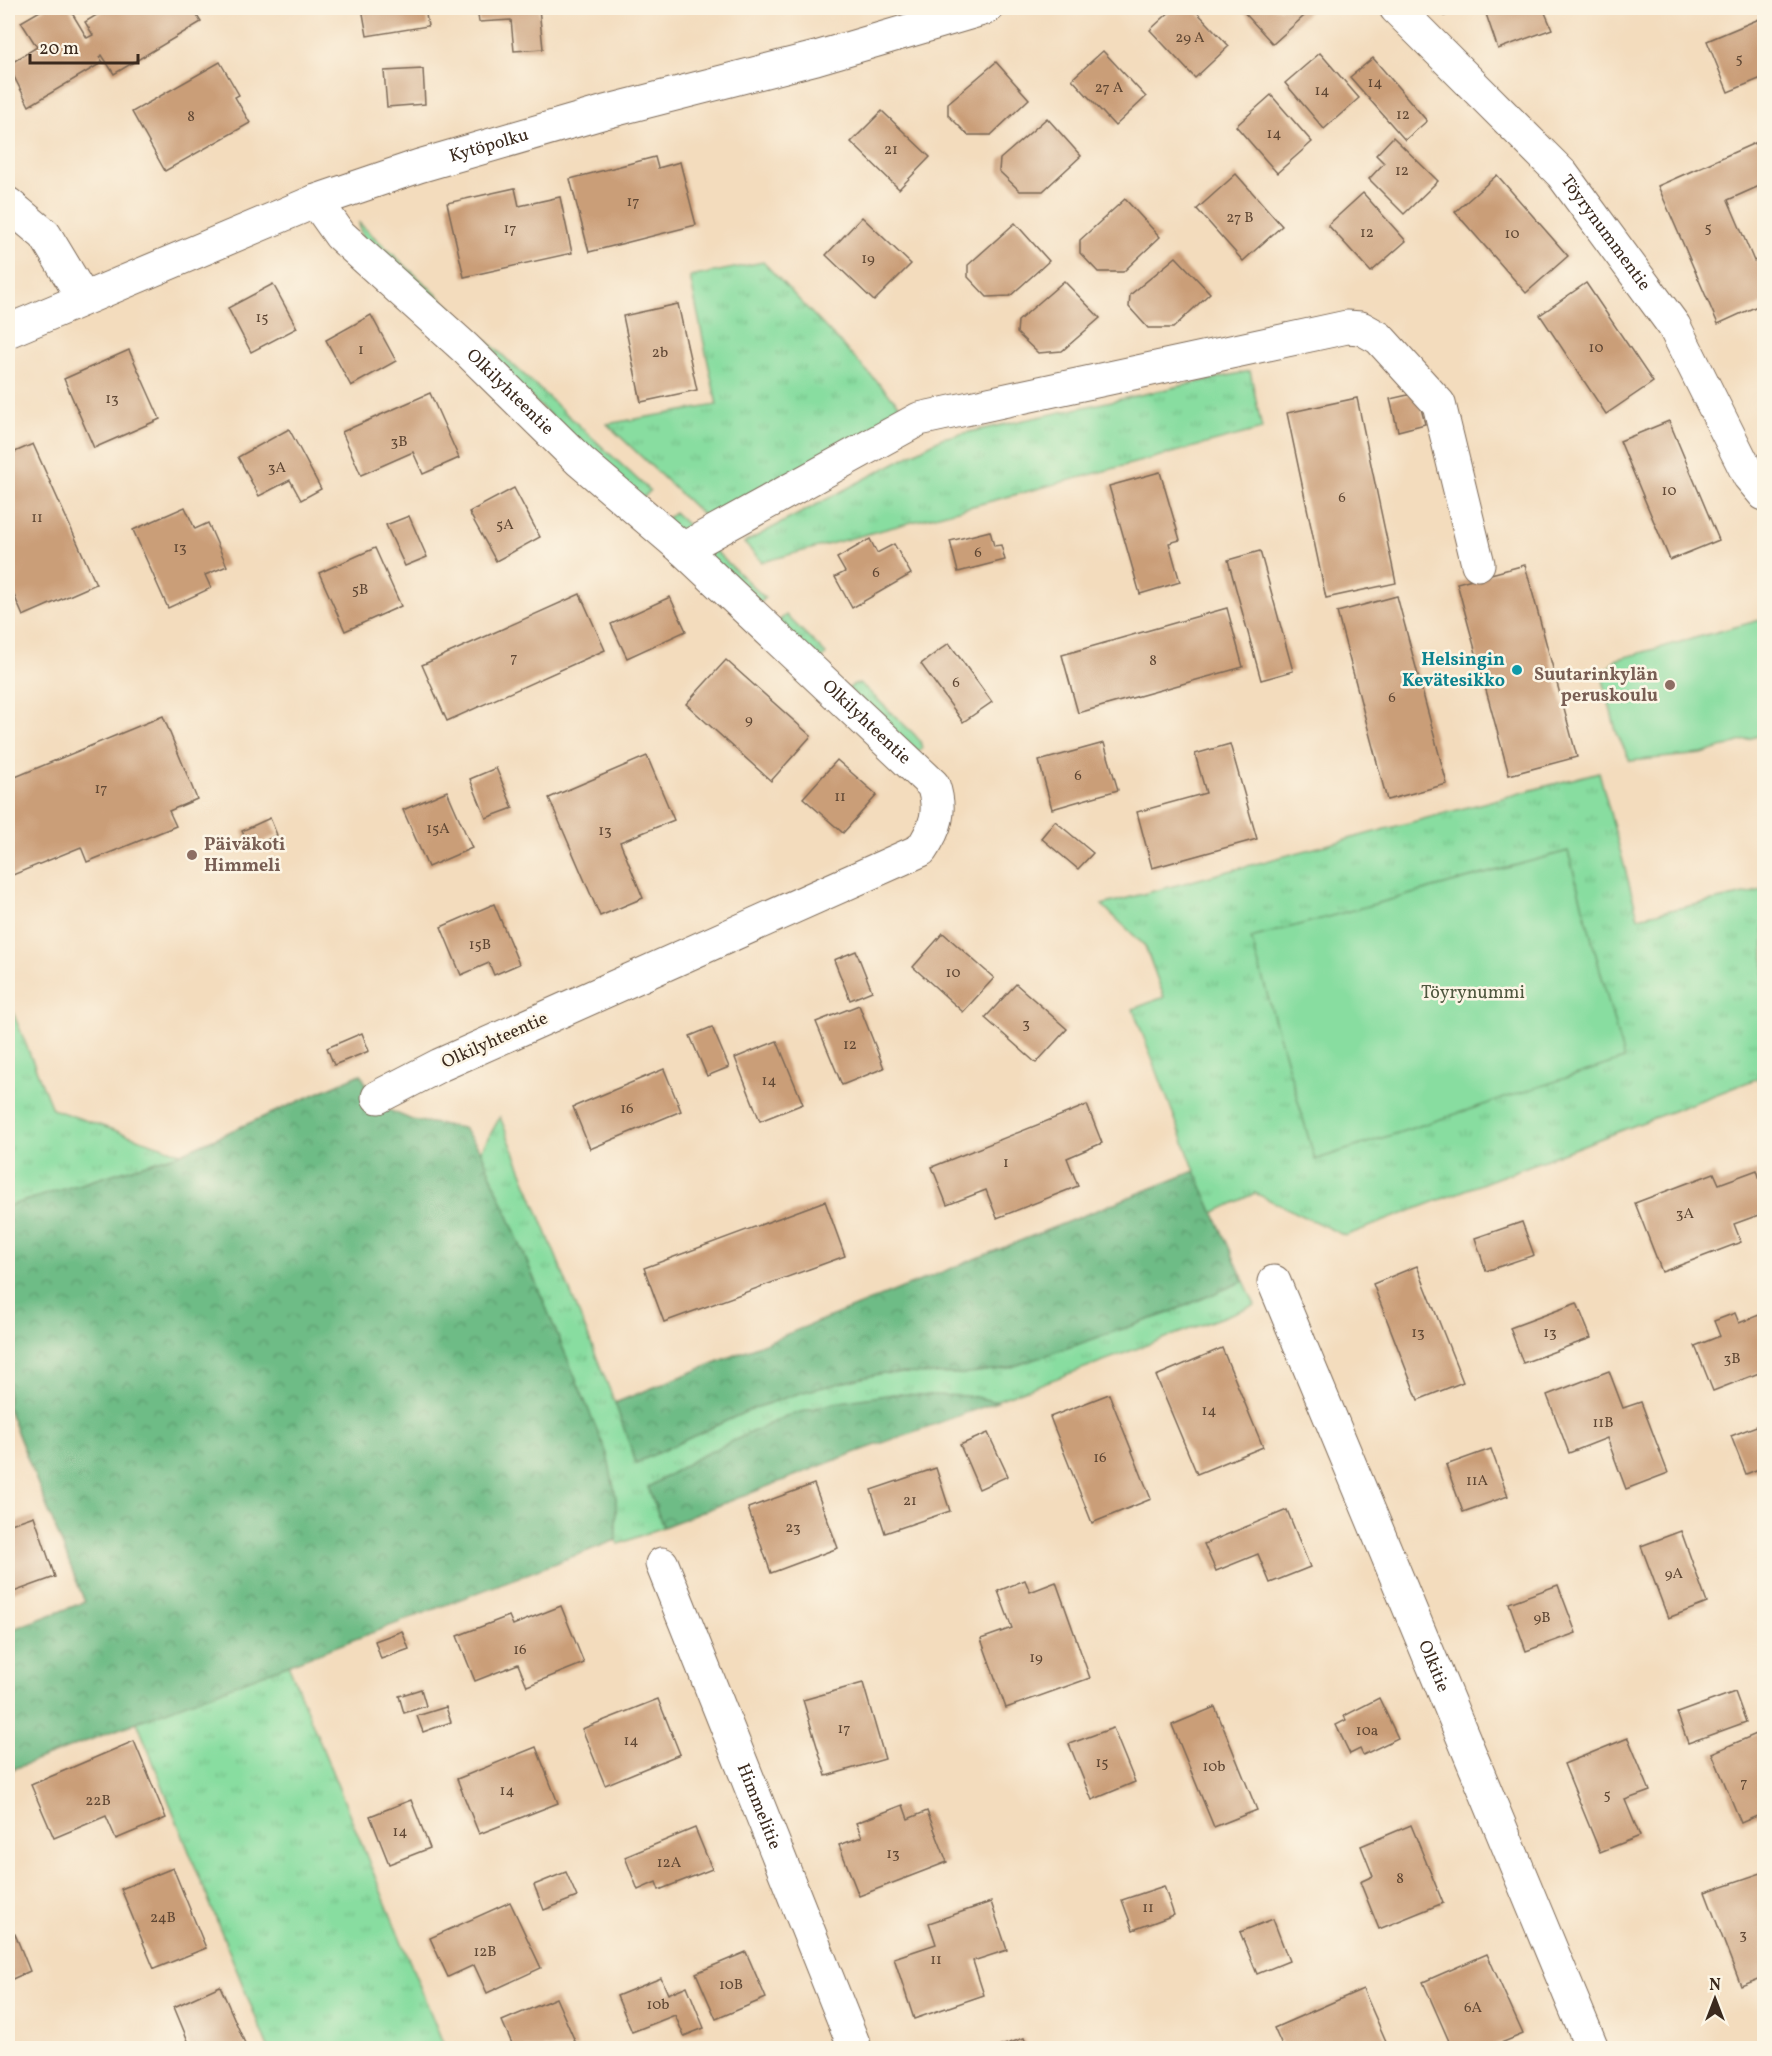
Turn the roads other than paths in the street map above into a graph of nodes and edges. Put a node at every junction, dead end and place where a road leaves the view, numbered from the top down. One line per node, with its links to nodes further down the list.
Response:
1 (986, 8): 3 (street, Kytöpolku)
2 (1396, 8): 7 (street, Töyrynummentie)
3 (316, 201): 5 (street, Kytöpolku); 8 (street, Olkilyhteentie)
4 (8, 204): 5 (street)
5 (83, 298): 6 (street, Kytöpolku)
6 (8, 331)
7 (1764, 494)
8 (683, 549): 9 (street); 10 (street, Olkilyhteentie)
9 (1478, 564)
10 (378, 1097)
11 (1274, 1282): 14 (street, Olkitie)
12 (662, 1564): 13 (street, Himmelitie)
13 (855, 2049)
14 (1592, 2049)

